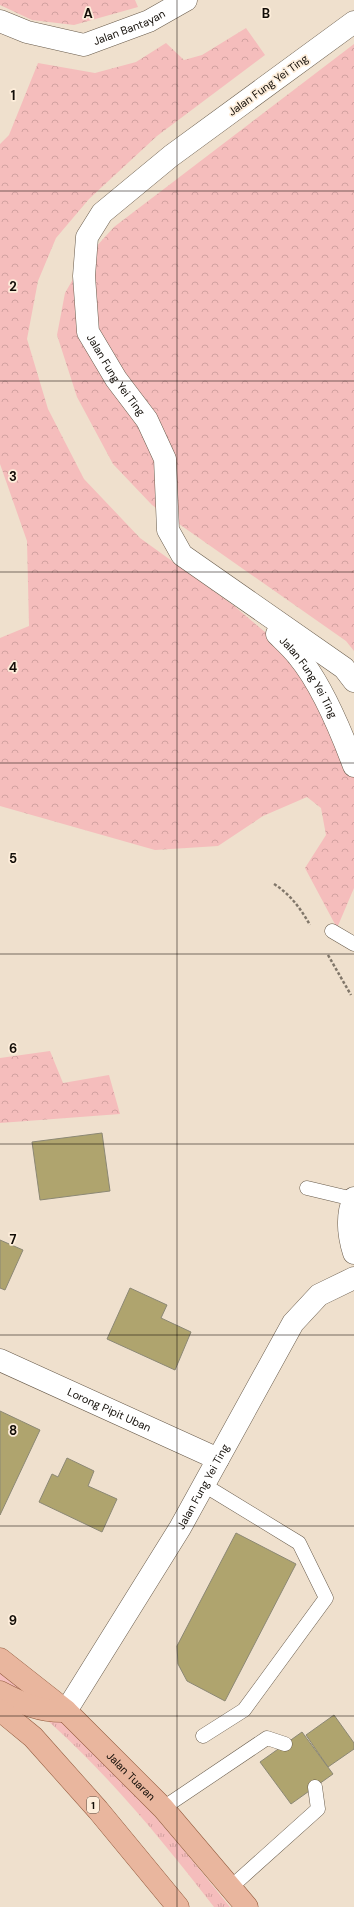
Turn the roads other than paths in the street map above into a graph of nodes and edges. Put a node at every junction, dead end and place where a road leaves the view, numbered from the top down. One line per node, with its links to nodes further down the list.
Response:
1 (186, 0): 2 (street, Jalan Bantayan)
2 (0, 21)
3 (354, 22): 4 (street, Jalan Fung Yei Ting)
4 (245, 599): 5 (street, Jalan Fung Yei Ting); 6 (street, Jalan Fung Yei Ting)
5 (354, 681)
6 (353, 759)
7 (332, 931): 8 (lane)
8 (354, 944)
9 (307, 1188): 10 (lane)
10 (354, 1198): 11 (street)
11 (354, 1253)
12 (354, 1278): 14 (street, Jalan Fung Yei Ting)
13 (0, 1360): 14 (street, Lorong Pipit Uban)
14 (218, 1459): 15 (street, Jalan Fung Yei Ting)
15 (204, 1485): 19 (street, Jalan Fung Yei Ting); 20 (lane)
16 (0, 1659): 19 (main road, Jalan Tuaran)
17 (0, 1692): 19 (main road)
18 (0, 1710): 25 (main road, 1)
19 (66, 1711): 23 (main road, Jalan Tuaran)
20 (203, 1736)
21 (285, 1744): 23 (lane)
22 (315, 1787): 24 (lane)
23 (163, 1808): 24 (main road, Jalan Tuaran)
24 (230, 1888): 26 (main road, Jalan Tuaran)
25 (178, 1907)
26 (247, 1907)

